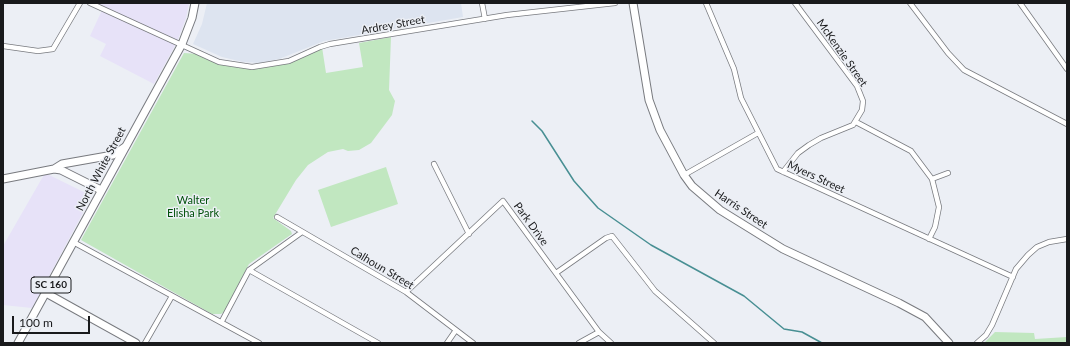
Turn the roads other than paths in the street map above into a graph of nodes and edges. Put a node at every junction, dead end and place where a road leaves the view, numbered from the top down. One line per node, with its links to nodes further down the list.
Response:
1 (80, 3): 13 (street)
2 (90, 3): 12 (street, Ardrey Street)
3 (195, 3): 12 (street, North White Street)
4 (482, 3): 11 (street)
5 (615, 3): 11 (street, Ardrey Street)
6 (633, 3): 23 (street, Harris Street)
7 (706, 3): 17 (street, Myers Street)
8 (795, 3): 15 (street, McKenzie Street)
9 (910, 3): 16 (street)
10 (1020, 3): 14 (street)
11 (485, 19): 12 (street, Ardrey Street)
12 (182, 44): 18 (street, North White Street)
13 (3, 46)
14 (1067, 69)
15 (856, 122): 21 (street); 25 (street)
16 (1067, 124)
17 (758, 133): 21 (street, Myers Street); 23 (street)
18 (125, 147): 20 (street); 26 (street, North White Street)
19 (434, 164): 29 (street)
20 (54, 169): 24 (street); 26 (street)
21 (783, 172): 30 (street, Myers Street)
22 (948, 173): 25 (street)
23 (684, 175): 52 (street, Harris Street)
24 (3, 179)
25 (932, 179): 30 (street)
26 (101, 190): 32 (street, North White Street / SC 160)
27 (277, 217): 28 (street, Calhoun Street)
28 (302, 232): 33 (street); 36 (street, Calhoun Street)
29 (469, 234): 34 (street, Park Drive); 36 (street, Park Drive)
30 (929, 239): 35 (street, Myers Street)
31 (1067, 239): 35 (street)
32 (74, 243): 37 (street, North White Street / SC 160); 38 (street)
33 (249, 270): 39 (street); 46 (street)
34 (556, 273): 41 (street, Park Drive); 51 (street)
35 (1013, 277): 53 (street)
36 (406, 292): 40 (street, Calhoun Street)
37 (46, 293): 42 (street); 43 (street, North White Street / SC 160)
38 (172, 296): 39 (street); 44 (street)
39 (222, 321): 45 (street)
40 (456, 330): 47 (street); 48 (street, Calhoun Street)
41 (599, 332): 49 (street); 50 (street, Park Drive)
42 (133, 342)
43 (18, 343)
44 (145, 343)
45 (259, 343)
46 (378, 343)
47 (447, 343)
48 (473, 343)
49 (579, 343)
50 (611, 343)
51 (714, 343)
52 (949, 343)
53 (977, 343)

